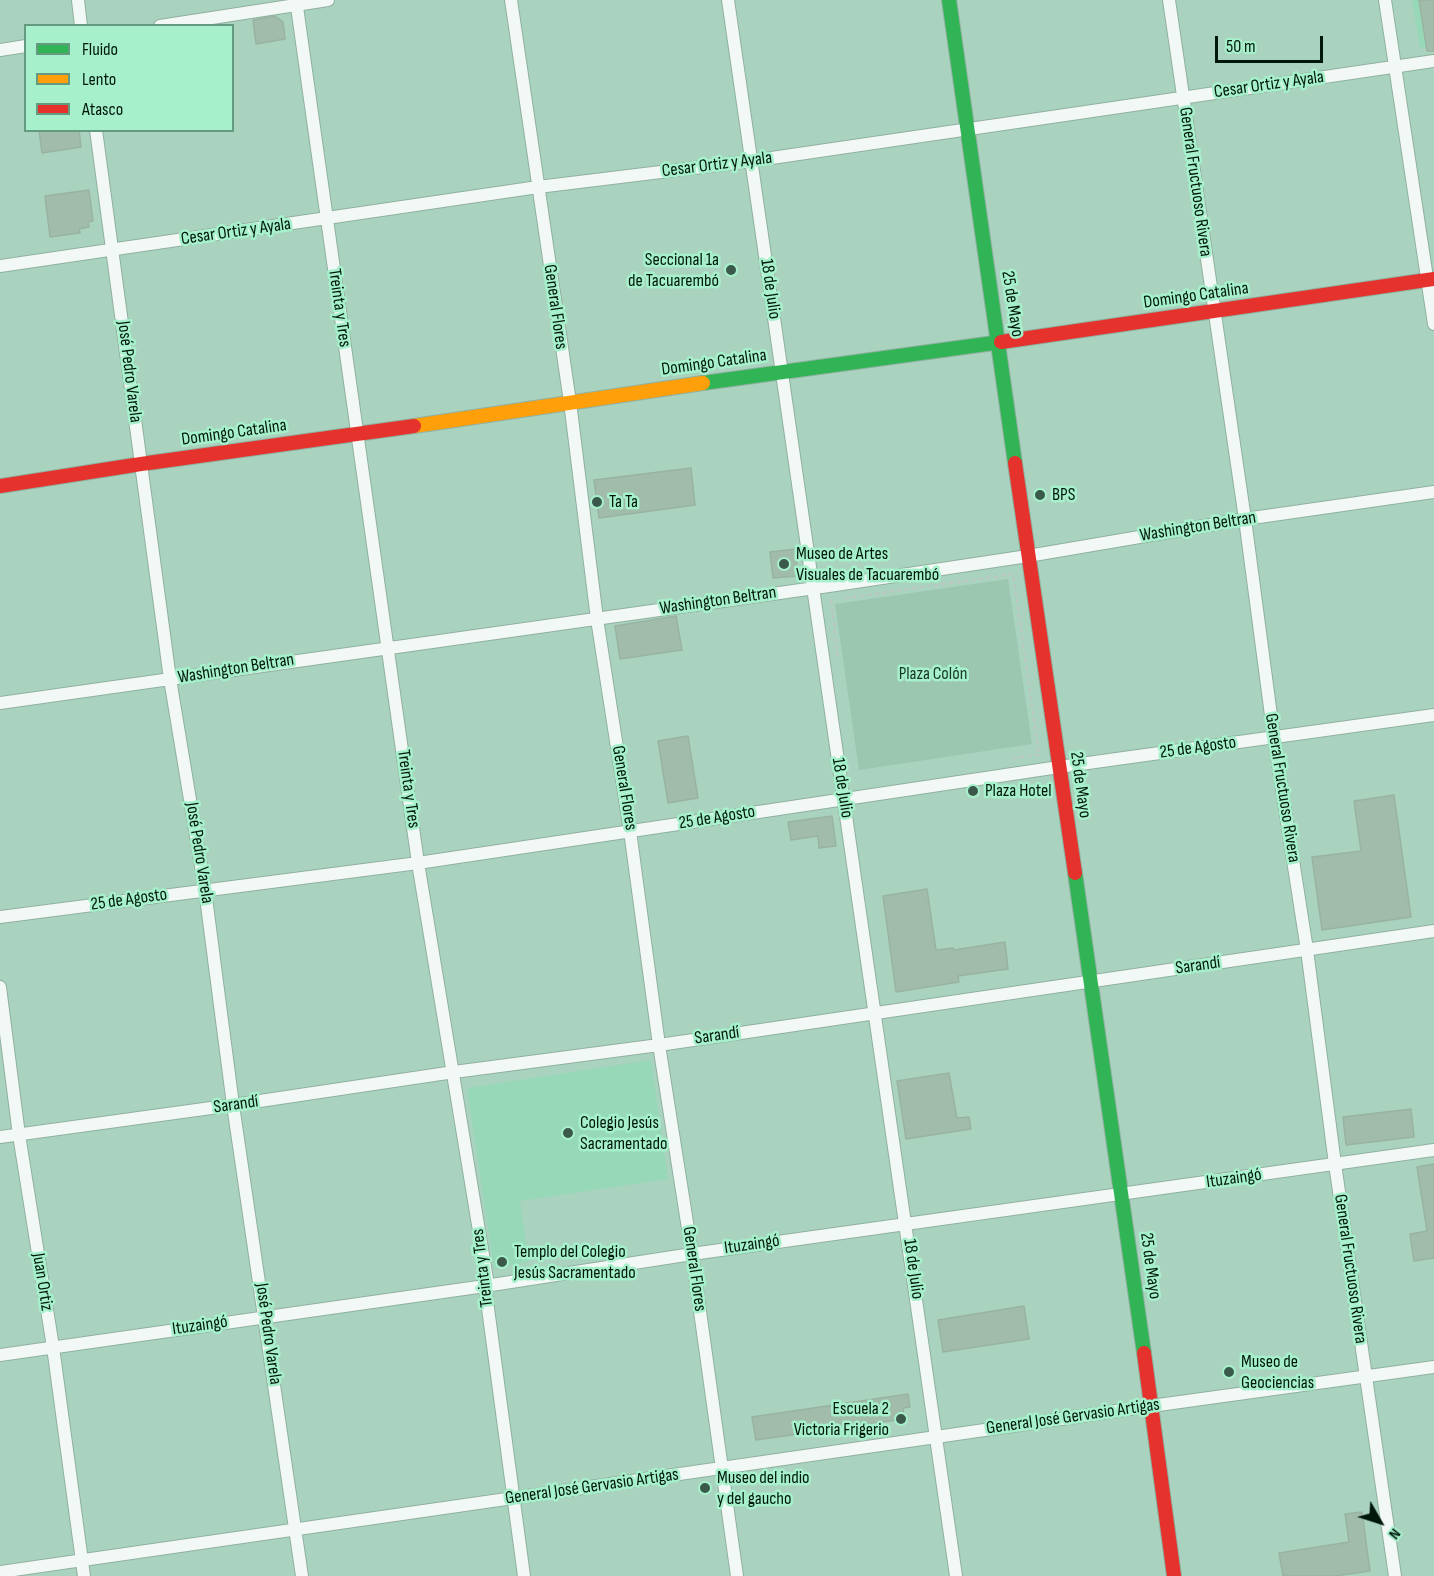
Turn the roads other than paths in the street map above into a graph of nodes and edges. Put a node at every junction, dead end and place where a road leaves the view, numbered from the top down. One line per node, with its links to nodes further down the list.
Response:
1 (78, 0): 9 (street)
2 (328, 0): 8 (street)
3 (511, 0): 19 (street, General Flores)
4 (728, 0): 18 (street, 18 de Julio)
5 (949, 0): 16 (street, 25 de Mayo)
6 (1169, 0): 15 (street, General Fructuoso Rivera)
7 (1385, 0): 14 (street)
8 (296, 2): 10 (street); 20 (street, Treinta y Tres)
9 (81, 24)
10 (171, 24)
11 (24, 46): 12 (street)
12 (0, 50)
13 (1434, 61): 14 (street, Cesar Ortiz y Ayala)
14 (1395, 67): 15 (street, Cesar Ortiz y Ayala); 23 (street)
15 (1183, 98): 16 (street, Cesar Ortiz y Ayala); 24 (street, General Fructuoso Rivera)
16 (967, 128): 18 (street, Cesar Ortiz y Ayala); 26 (street, 25 de Mayo)
17 (96, 132): 21 (street, José Pedro Varela)
18 (751, 161): 19 (street, Cesar Ortiz y Ayala); 27 (street, 18 de Julio)
19 (538, 187): 20 (street, Cesar Ortiz y Ayala); 28 (street, General Flores)
20 (326, 219): 21 (street, Cesar Ortiz y Ayala); 29 (street, Treinta y Tres)
21 (114, 250): 22 (street, Cesar Ortiz y Ayala); 30 (street, José Pedro Varela)
22 (0, 266)
23 (1431, 279): 24 (street, Domingo Catalina); 25 (street)
24 (1214, 312): 26 (street, Domingo Catalina); 33 (street, General Fructuoso Rivera)
25 (1434, 324)
26 (999, 342): 27 (street, Domingo Catalina); 34 (street, 25 de Mayo)
27 (782, 371): 28 (street, Domingo Catalina); 35 (street, 18 de Julio)
28 (570, 402): 29 (street, Domingo Catalina); 36 (street, General Flores)
29 (356, 435): 30 (street, Domingo Catalina); 37 (street, Treinta y Tres)
30 (141, 464): 31 (street, Domingo Catalina); 38 (street, José Pedro Varela)
31 (0, 486)
32 (1434, 492): 33 (street, Washington Beltran)
33 (1245, 519): 34 (street, Washington Beltran); 41 (street, General Fructuoso Rivera)
34 (1028, 556): 35 (street, Washington Beltran); 42 (street, 25 de Mayo)
35 (812, 587): 36 (street, Washington Beltran); 43 (street, 18 de Julio)
36 (597, 619): 37 (street, Washington Beltran); 44 (street, General Flores)
37 (388, 646): 38 (street, Washington Beltran); 45 (street, Treinta y Tres)
38 (171, 679): 39 (street, Washington Beltran); 46 (street, José Pedro Varela)
39 (0, 703)
40 (1434, 715): 41 (street, 25 de Agosto)
41 (1274, 738): 42 (street, 25 de Agosto); 49 (street, General Fructuoso Rivera)
42 (1059, 767): 43 (street, 25 de Agosto); 50 (street, 25 de Mayo)
43 (844, 798): 44 (street, 25 de Agosto); 52 (street, 18 de Julio)
44 (630, 831): 45 (street, 25 de Agosto); 53 (street, General Flores)
45 (418, 863): 46 (street, 25 de Agosto); 54 (street, Treinta y Tres)
46 (205, 890): 47 (street, 25 de Agosto); 55 (street, José Pedro Varela)
47 (0, 917)
48 (1434, 932): 49 (street, Sarandí)
49 (1307, 950): 50 (street, Sarandí); 59 (street, General Fructuoso Rivera)
50 (1091, 982): 52 (street, Sarandí); 60 (street, 25 de Mayo)
51 (0, 987): 56 (street, Juan Ortiz)
52 (874, 1013): 53 (street, Sarandí); 61 (street, 18 de Julio)
53 (659, 1045): 54 (street, Sarandí); 62 (street, General Flores)
54 (454, 1072): 55 (street, Sarandí); 63 (street, Treinta y Tres)
55 (233, 1105): 56 (street, Sarandí); 64 (street, José Pedro Varela)
56 (19, 1135): 57 (street, Sarandí); 65 (street, Juan Ortiz)
57 (0, 1137)
58 (1434, 1150): 59 (street, Ituzaingó)
59 (1335, 1164): 60 (street, Ituzaingó); 68 (street, General Fructuoso Rivera)
60 (1122, 1195): 61 (street, Ituzaingó); 69 (street, 25 de Mayo)
61 (906, 1225): 62 (street, Ituzaingó); 70 (street, 18 de Julio)
62 (692, 1254): 63 (street, Ituzaingó); 71 (street, General Flores)
63 (485, 1286): 64 (street, Ituzaingó); 72 (street, Treinta y Tres)
64 (266, 1316): 65 (street, Ituzaingó); 73 (street, José Pedro Varela)
65 (52, 1347): 66 (street, Ituzaingó); 74 (street, Juan Ortiz)
66 (0, 1354)
67 (1434, 1367): 68 (street, General José Gervasio Artigas)
68 (1366, 1377): 69 (street, General José Gervasio Artigas); 82 (street, General Fructuoso Rivera)
69 (1151, 1406): 70 (street, General José Gervasio Artigas); 81 (street, 25 de Mayo)
70 (938, 1437): 71 (street, General José Gervasio Artigas); 80 (street, 18 de Julio)
71 (722, 1469): 72 (street, General José Gervasio Artigas); 79 (street, General Flores)
72 (513, 1498): 73 (street, General José Gervasio Artigas); 78 (street, Treinta y Tres)
73 (295, 1529): 74 (street, General José Gervasio Artigas); 77 (street, José Pedro Varela)
74 (81, 1560): 75 (street, General José Gervasio Artigas); 76 (street, Juan Ortiz)
75 (0, 1572)
76 (84, 1576)
77 (302, 1576)
78 (524, 1576)
79 (737, 1576)
80 (956, 1576)
81 (1174, 1576)
82 (1395, 1576)

